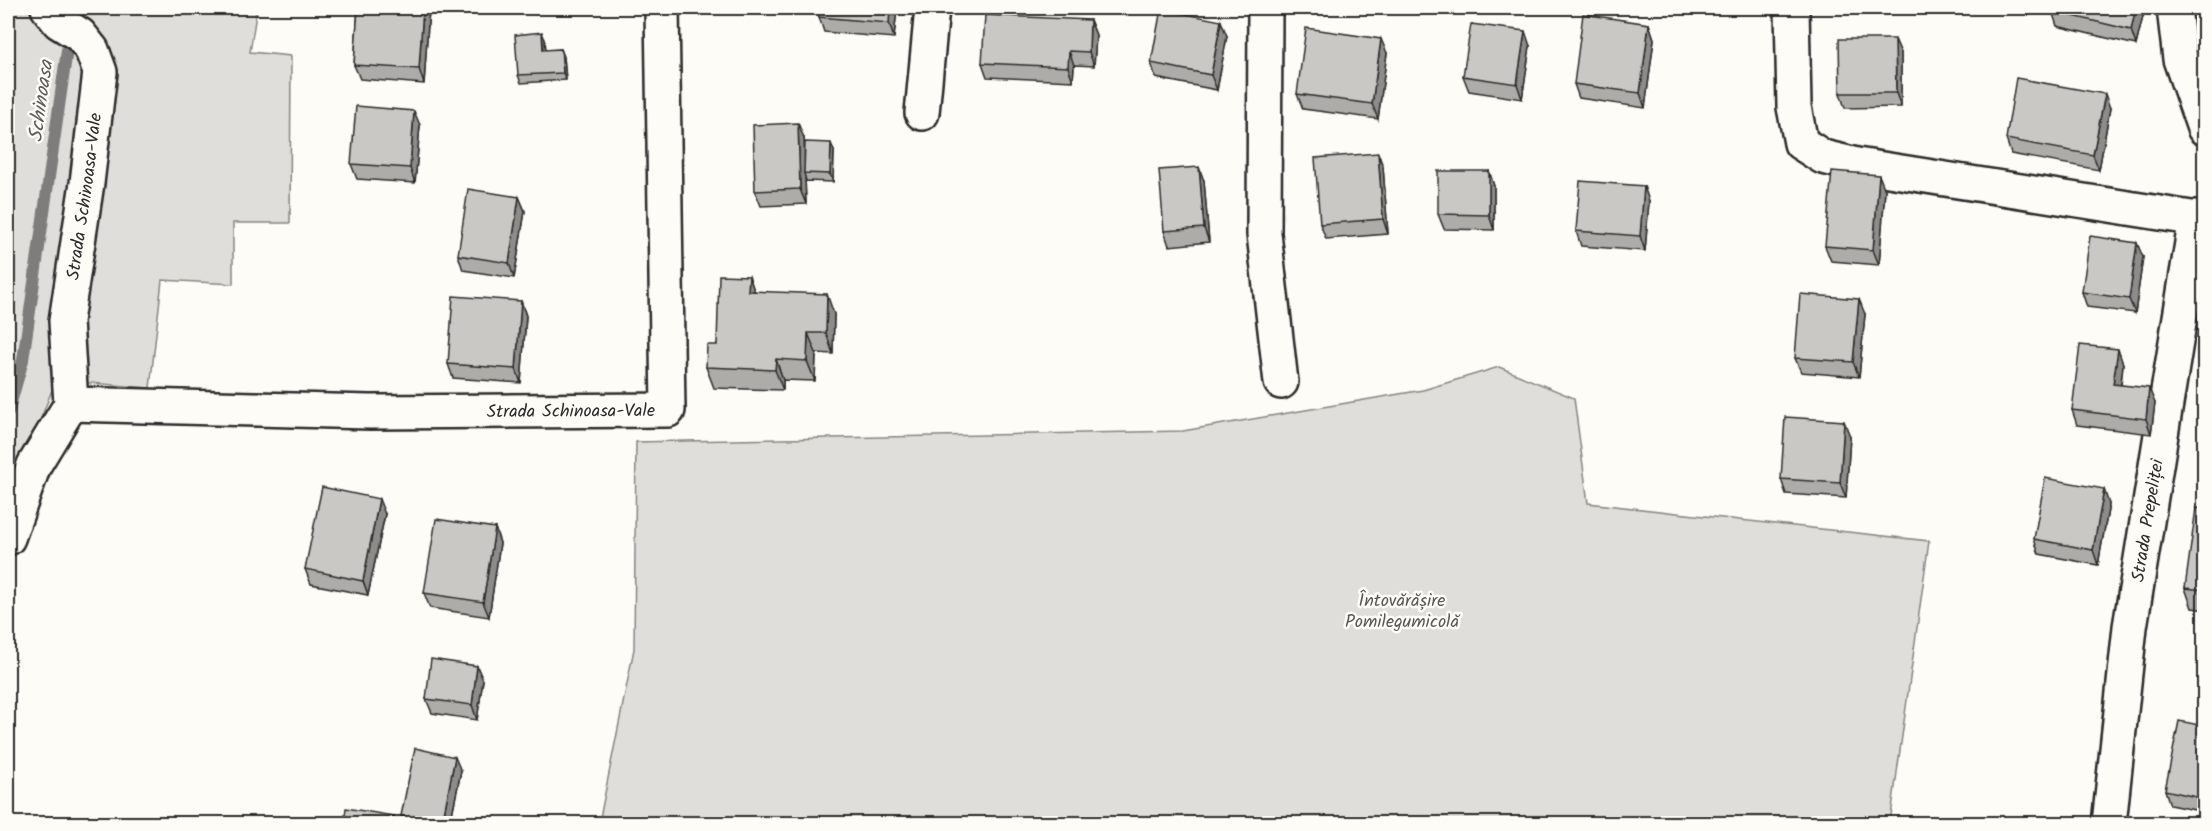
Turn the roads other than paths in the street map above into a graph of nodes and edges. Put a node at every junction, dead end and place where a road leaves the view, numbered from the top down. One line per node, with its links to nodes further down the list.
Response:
1 (662, 8): 11 (street, Strada Schinoasa-Vale)
2 (932, 8): 7 (street)
3 (1265, 8): 10 (street)
4 (1792, 8): 9 (street, Strada Prepeliței)
5 (2174, 8): 8 (street)
6 (62, 22): 11 (street, Strada Schinoasa-Vale)
7 (922, 113)
8 (2205, 128)
9 (2200, 219): 13 (street, Strada Prepeliței)
10 (1281, 382)
11 (71, 404): 12 (street)
12 (8, 538)
13 (2109, 824)

